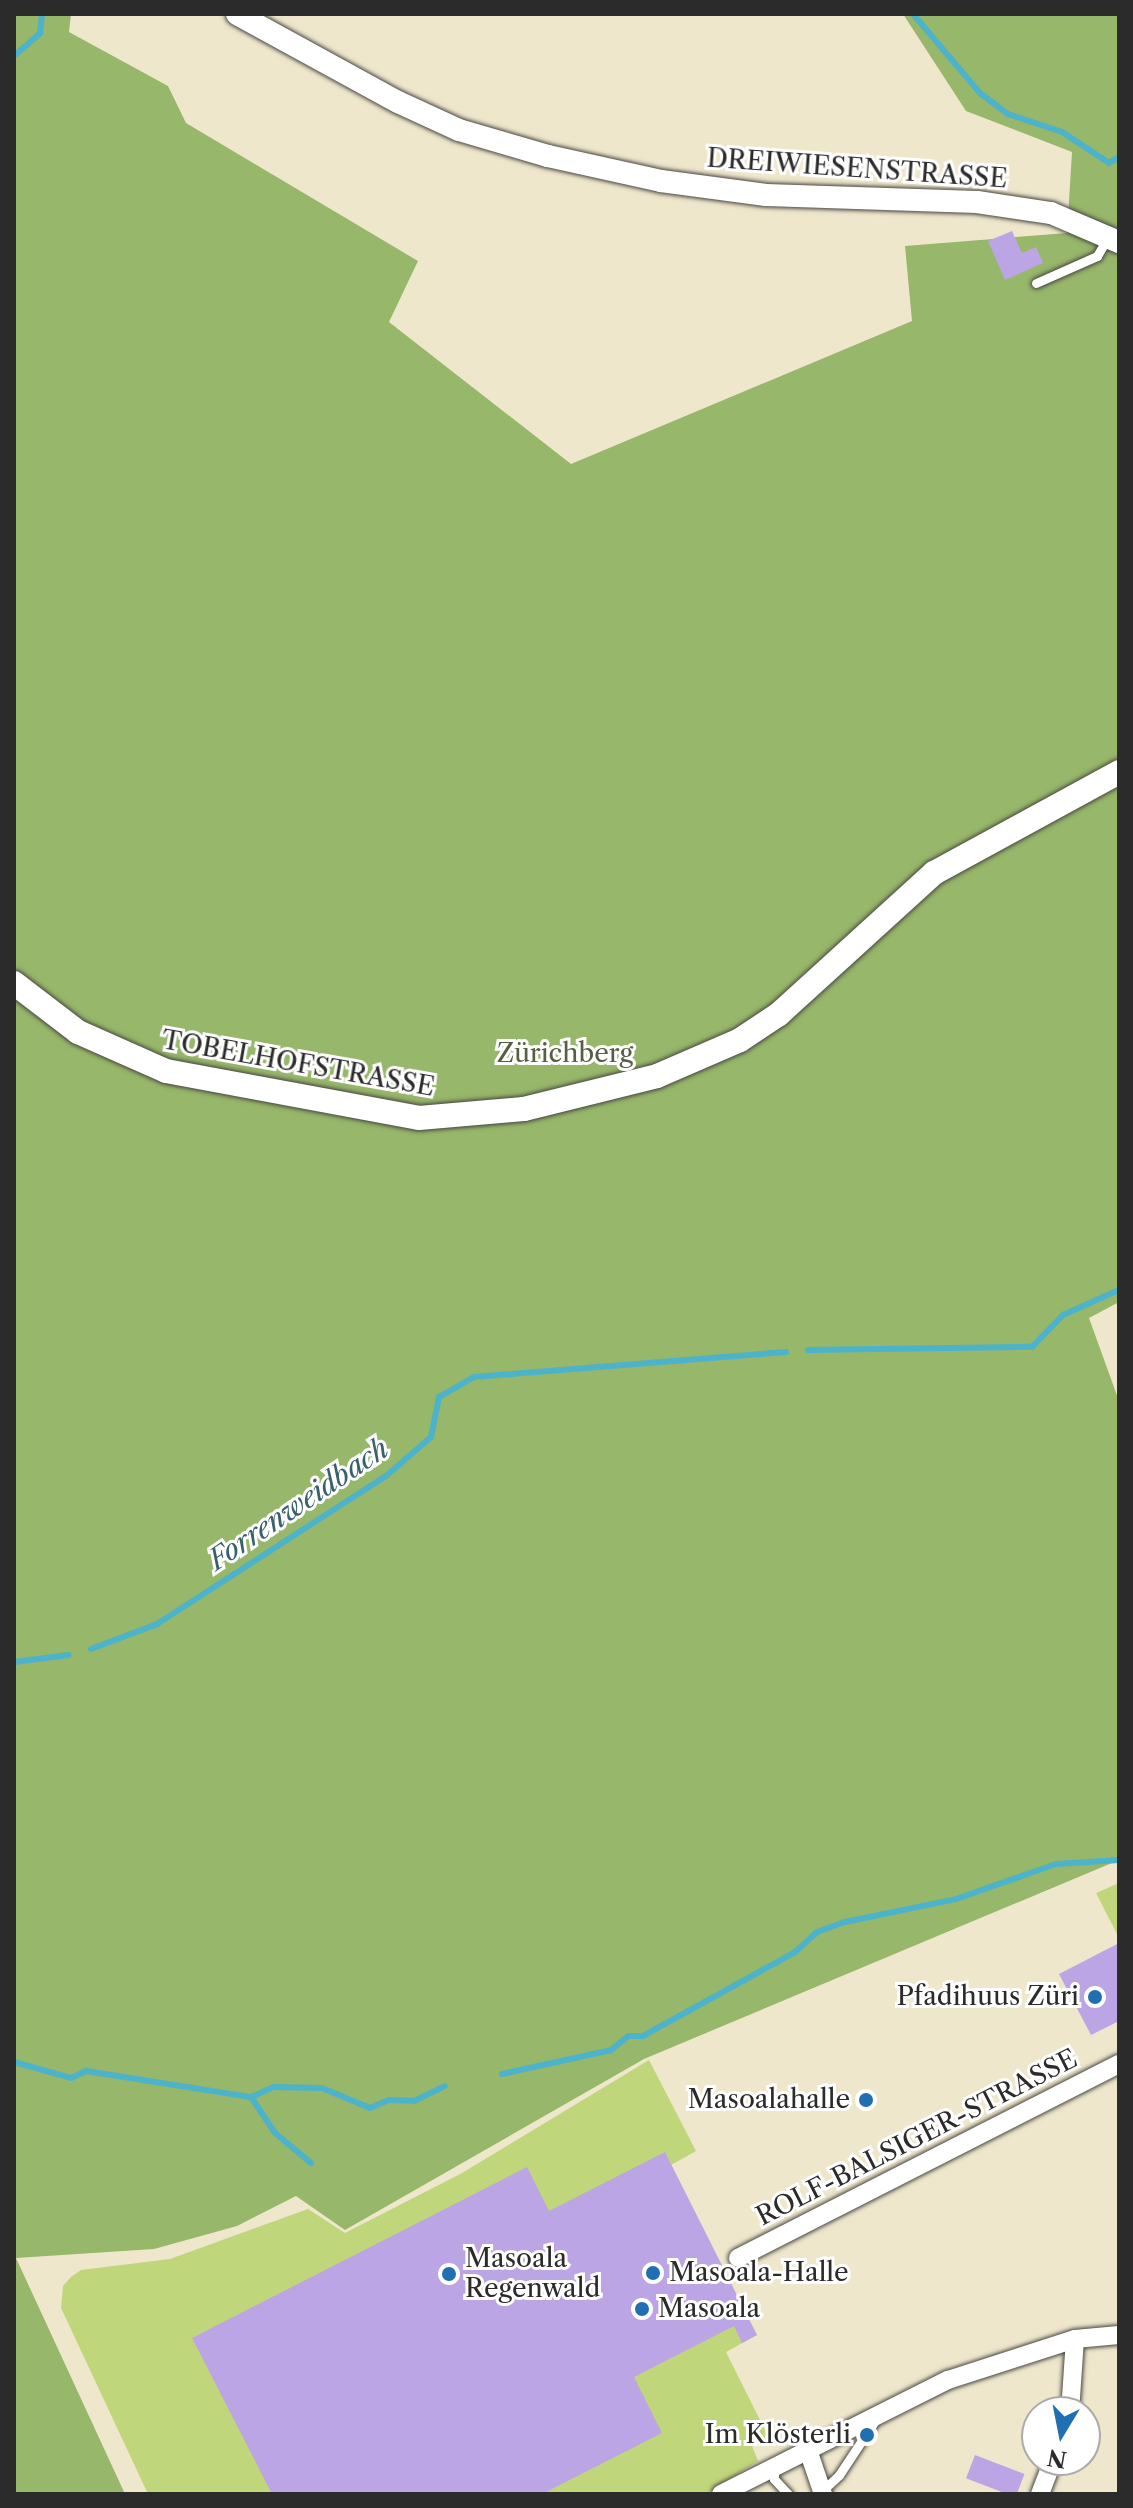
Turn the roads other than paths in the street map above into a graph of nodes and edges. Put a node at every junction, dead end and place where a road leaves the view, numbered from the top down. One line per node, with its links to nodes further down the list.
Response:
1 (237, 14): 2 (street, DREIWIESENSTRASSE)
2 (1113, 239): 3 (lane)
3 (1036, 283)
4 (1119, 772): 5 (main road, TOBELHOFSTRASSE)
5 (14, 983)
6 (1119, 2064): 7 (street, ROLF-BALSIGER-STRASSE)
7 (738, 2258)
8 (1119, 2335): 9 (street)
9 (1075, 2339): 10 (street); 11 (street)
10 (1071, 2396)
11 (879, 2412): 12 (street); 14 (lane)
12 (807, 2447): 13 (street); 14 (street)
13 (774, 2465): 15 (street); 16 (lane)
14 (820, 2493)
15 (721, 2494)
16 (788, 2494)

